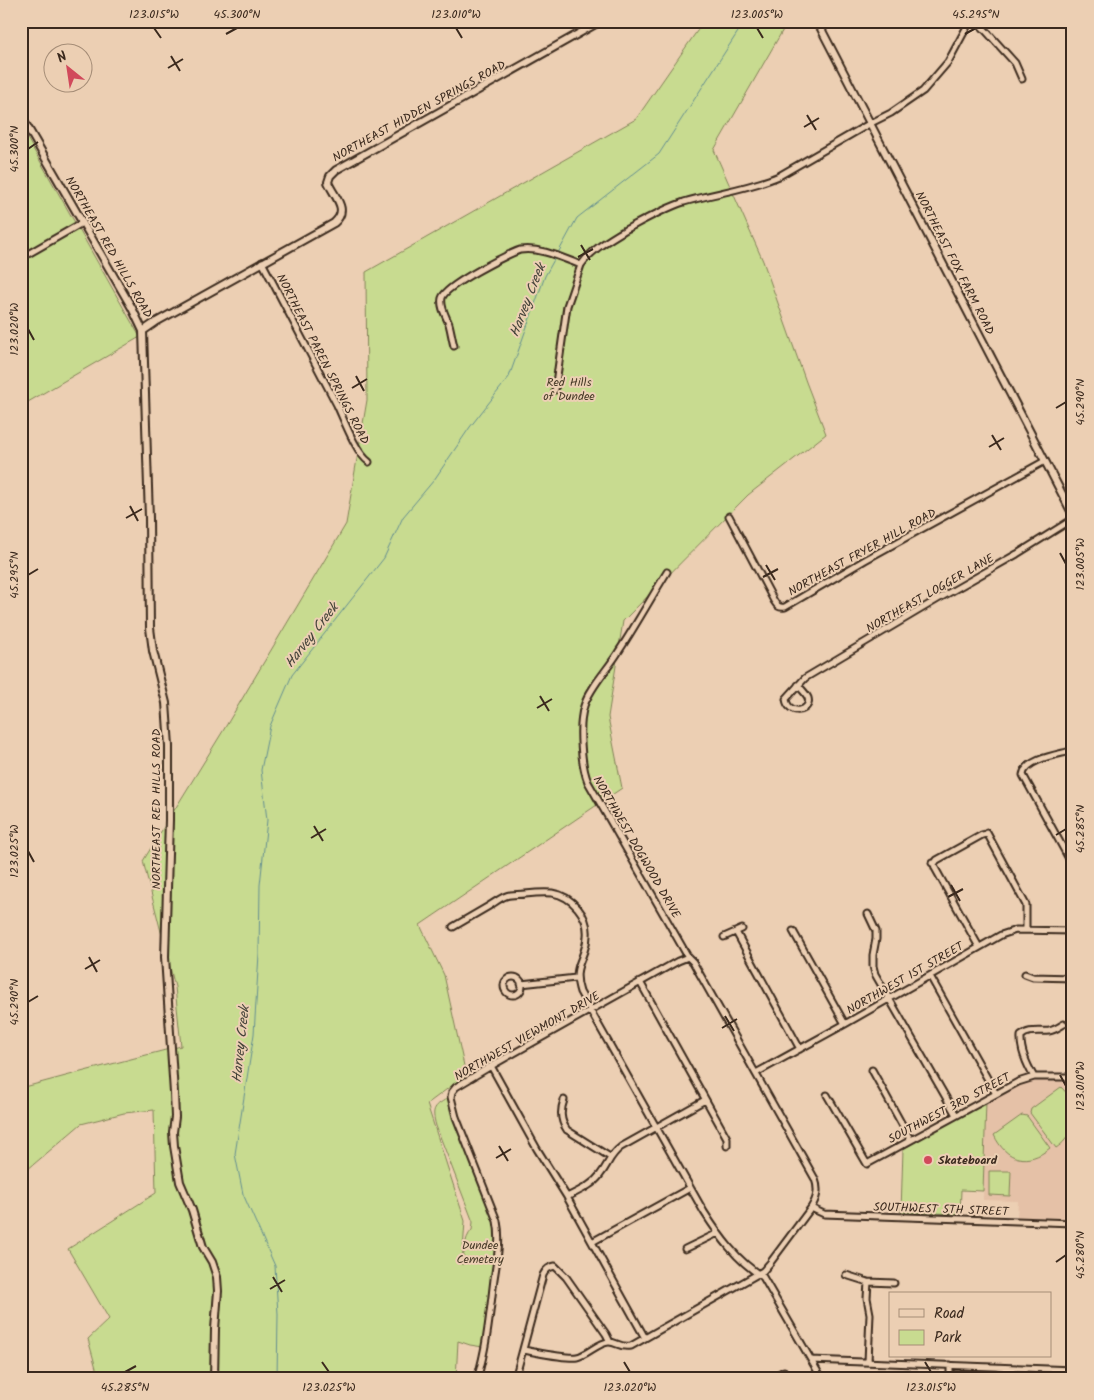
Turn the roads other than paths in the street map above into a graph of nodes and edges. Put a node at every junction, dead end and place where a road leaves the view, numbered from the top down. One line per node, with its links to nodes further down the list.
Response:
1 (601, 21): 10 (street, NORTHEAST HIDDEN SPRINGS ROAD)
2 (817, 21): 7 (street, NORTHEAST FOX FARM ROAD)
3 (970, 21): 7 (street)
4 (977, 21): 5 (street)
5 (1022, 79)
6 (21, 116): 8 (street, NORTHEAST RED HILLS ROAD)
7 (870, 124): 11 (street); 15 (street, NORTHEAST FOX FARM ROAD)
8 (82, 223): 9 (street); 12 (street, NORTHEAST RED HILLS ROAD)
9 (21, 258)
10 (262, 262): 12 (street, NORTHEAST HIDDEN SPRINGS ROAD); 16 (street, NORTHEAST PAREN SPRINGS ROAD)
11 (581, 265): 13 (street); 14 (street)
12 (143, 331): 79 (street, NORTHEAST RED HILLS ROAD)
13 (454, 346)
14 (555, 390)
15 (1045, 461): 17 (street, NORTHEAST FOX FARM ROAD); 18 (street, NORTHEAST FRYER HILL ROAD)
16 (369, 462)
17 (1073, 515)
18 (729, 516)
19 (1073, 519): 21 (street, NORTHEAST LOGGER LANE)
20 (667, 572): 33 (street, NORTHWEST DOGWOOD DRIVE)
21 (798, 685): 21 (street, NORTHEAST LOGGER LANE)
22 (1072, 752): 23 (street)
23 (1073, 866)
24 (868, 914): 40 (street)
25 (453, 926): 36 (street)
26 (742, 929): 30 (street)
27 (1026, 929): 29 (street, NORTHWEST 1ST STREET); 32 (street, NORTHWEST 1ST STREET); 32 (street)
28 (793, 931): 42 (street)
29 (1073, 931)
30 (736, 932): 31 (street); 44 (street)
31 (724, 938)
32 (979, 947): 35 (street, NORTHWEST 1ST STREET)
33 (688, 957): 38 (street, NORTHWEST VIEWMONT DRIVE); 47 (street, NORTHWEST DOGWOOD DRIVE)
34 (1025, 974): 37 (street)
35 (930, 976): 40 (street, NORTHWEST 1ST STREET); 50 (street)
36 (576, 978): 39 (street); 41 (street)
37 (1073, 978)
38 (640, 982): 41 (street, NORTHWEST VIEWMONT DRIVE); 53 (street)
39 (522, 984)
40 (889, 999): 42 (street, NORTHWEST 1ST STREET); 54 (street)
41 (590, 1010): 45 (street, NORTHWEST VIEWMONT DRIVE); 55 (street)
42 (845, 1024): 44 (street, NORTHWEST 1ST STREET)
43 (1064, 1024): 48 (street)
44 (800, 1049): 47 (street, NORTHWEST 1ST STREET)
45 (490, 1066): 60 (street); 80 (street, NORTHWEST VIEWMONT DRIVE)
46 (872, 1070): 56 (street)
47 (756, 1073): 61 (street, NORTHWEST DOGWOOD DRIVE)
48 (1034, 1077): 49 (street, SOUTHWEST 3RD STREET); 50 (street, SOUTHWEST 3RD STREET)
49 (1073, 1077)
50 (996, 1094): 54 (street, SOUTHWEST 3RD STREET)
51 (828, 1095): 56 (street, SOUTHWEST 3RD STREET)
52 (564, 1100): 58 (street)
53 (706, 1100): 55 (street); 57 (street)
54 (956, 1115): 56 (street, SOUTHWEST 3RD STREET)
55 (656, 1127): 58 (street); 59 (street)
56 (910, 1139)
57 (727, 1146)
58 (610, 1157): 60 (street)
59 (690, 1188): 63 (street); 64 (street)
60 (567, 1197): 64 (street)
61 (811, 1208): 62 (street, SOUTHWEST 5TH STREET); 66 (street)
62 (1073, 1223)
63 (718, 1233): 65 (street); 66 (street)
64 (592, 1242): 70 (street)
65 (686, 1249)
66 (758, 1274): 70 (street); 73 (street)
67 (846, 1275): 68 (street)
68 (868, 1282): 69 (street); 74 (street)
69 (894, 1283)
70 (645, 1338): 71 (street)
71 (610, 1342): 72 (street); 72 (street)
72 (523, 1350): 81 (street)
73 (811, 1360): 74 (street); 83 (street)
74 (868, 1362): 75 (street)
75 (950, 1365): 76 (street); 84 (street)
76 (1012, 1368): 77 (street); 85 (street)
77 (1073, 1370)
78 (784, 1371): 82 (street)
79 (214, 1379)
80 (476, 1379)
81 (515, 1379)
82 (770, 1379)
83 (822, 1379)
84 (950, 1379)
85 (1012, 1379)

